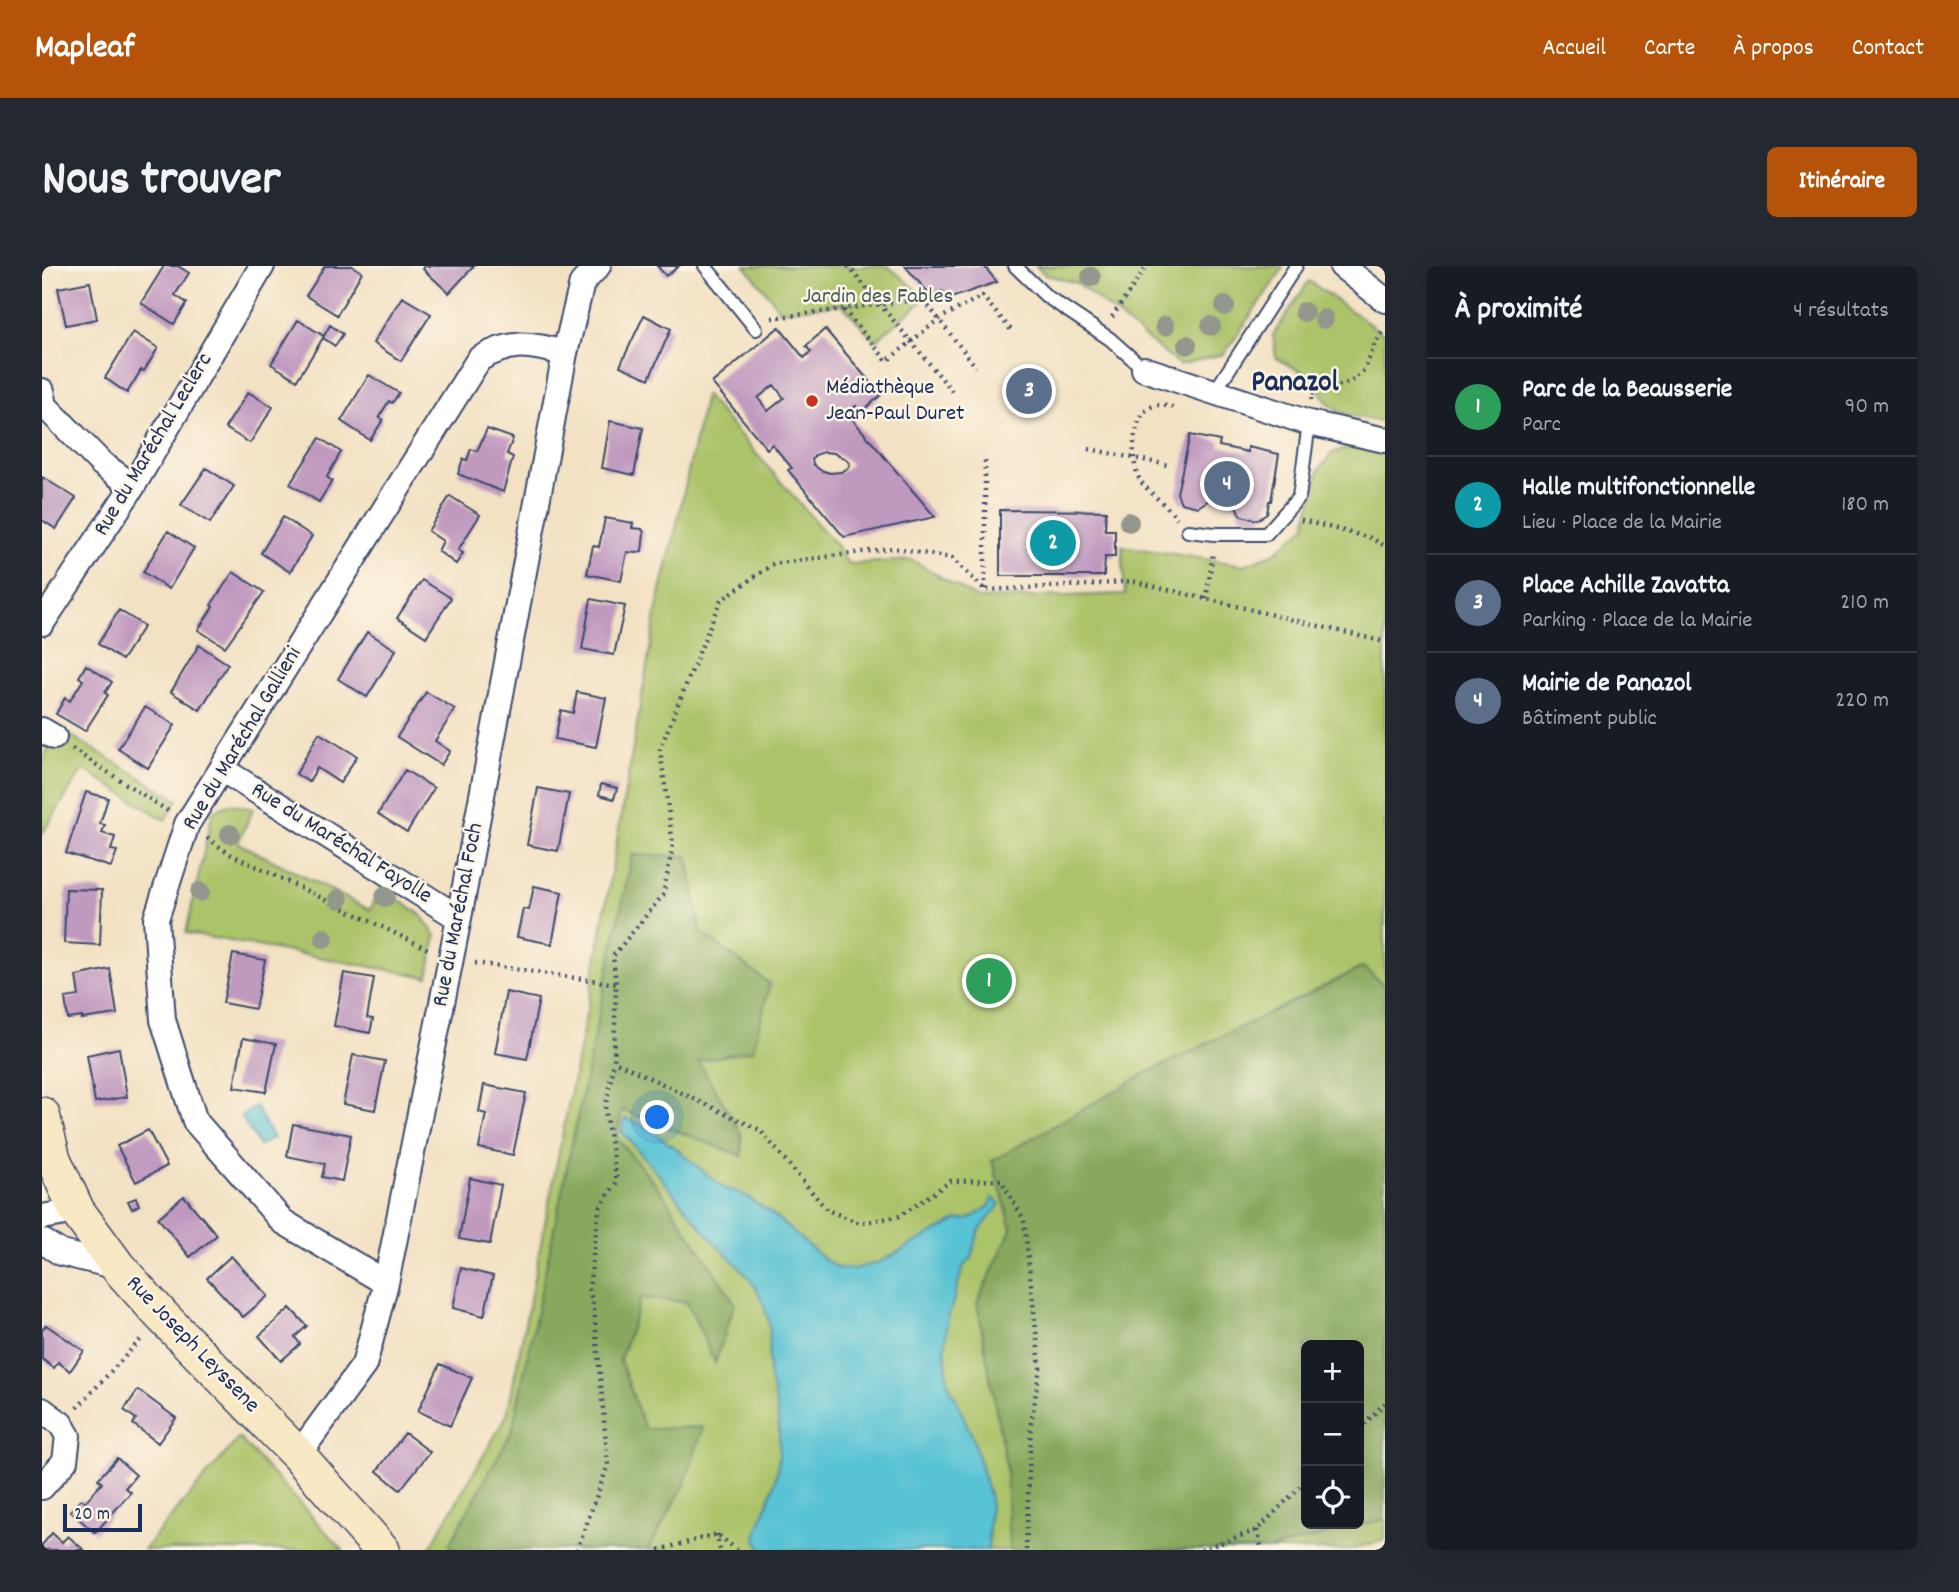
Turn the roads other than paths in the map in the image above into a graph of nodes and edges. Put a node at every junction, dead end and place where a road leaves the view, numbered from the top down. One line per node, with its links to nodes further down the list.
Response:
1 (262, 266): 15 (street, Rue du Maréchal Leclerc)
2 (597, 266): 9 (street, Rue du Maréchal Foch)
3 (705, 266): 8 (lane)
4 (1015, 266): 10 (lane)
5 (1296, 266): 12 (lane)
6 (1342, 266): 7 (street)
7 (1385, 300)
8 (753, 324)
9 (565, 353): 18 (street, Rue du Maréchal Gallieni); 19 (street, Rue du Maréchal Foch)
10 (1144, 369): 12 (street)
11 (42, 391): 15 (street)
12 (1215, 391): 13 (street)
13 (1309, 423): 14 (street); 16 (lane)
14 (1385, 440)
15 (132, 486): 17 (street, Rue du Maréchal Leclerc)
16 (1188, 531)
17 (42, 623)
18 (223, 770): 19 (street, Rue du Maréchal Fayolle); 25 (street, Rue du Maréchal Gallieni)
19 (459, 918): 25 (street, Rue du Maréchal Foch)
20 (42, 1115): 21 (street, Rue Joseph Leyssene)
21 (77, 1211): 22 (street); 24 (street, Rue Joseph Leyssene)
22 (42, 1217)
23 (42, 1241): 24 (street)
24 (118, 1267): 27 (street, Rue Joseph Leyssene)
25 (386, 1283): 27 (street, Rue du Maréchal Foch)
26 (52, 1417): 28 (street)
27 (298, 1455): 29 (street, Rue Joseph Leyssene)
28 (42, 1487)
29 (382, 1550)

